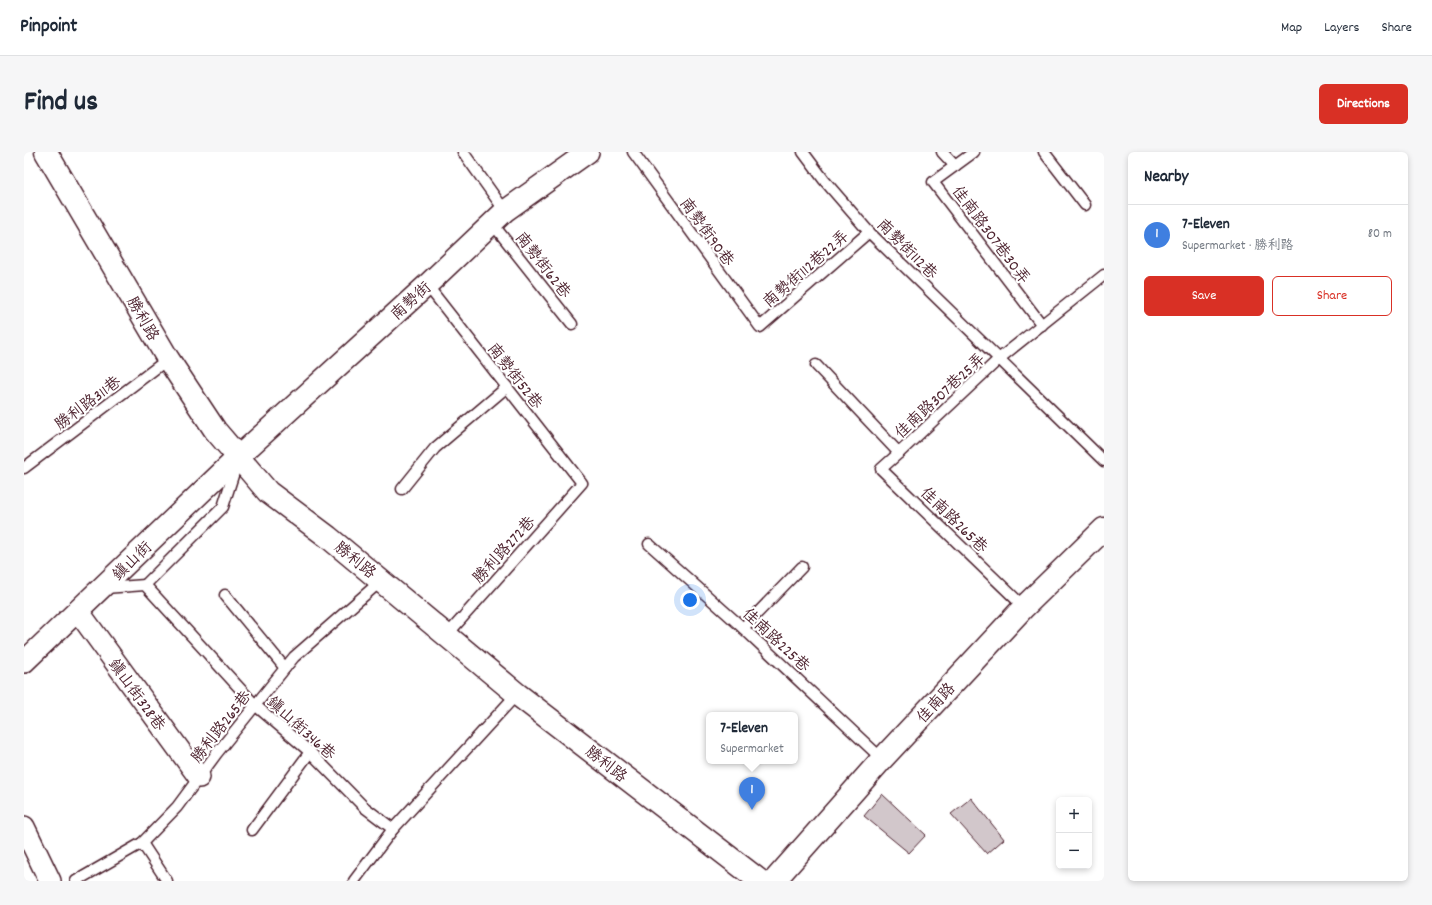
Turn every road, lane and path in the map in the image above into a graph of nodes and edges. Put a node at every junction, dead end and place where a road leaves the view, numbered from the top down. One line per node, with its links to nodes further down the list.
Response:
1 (46, 152): 19 (street, 勝利路)
2 (463, 152): 11 (lane, 南勢街62巷)
3 (588, 152): 11 (street, 南勢街)
4 (633, 152): 17 (lane, 南勢街90巷)
5 (803, 152): 12 (lane, 南勢街112巷)
6 (942, 152): 9 (lane)
7 (974, 152): 9 (lane)
8 (1044, 152): 10 (lane)
9 (954, 166): 16 (lane, 佳南路307巷30弄)
10 (1085, 205)
11 (498, 217): 14 (street, 南勢街); 15 (lane, 南勢街62巷)
12 (869, 232): 17 (lane, 南勢街112巷22弄); 18 (lane, 南勢街112巷)
13 (1104, 275): 16 (lane)
14 (427, 285): 21 (lane, 南勢街52巷); 23 (street, 南勢街)
15 (572, 324)
16 (1042, 325): 18 (lane)
17 (760, 327)
18 (1000, 358): 22 (lane, 佳南路307巷25弄); 24 (lane, 南勢街112巷)
19 (168, 359): 23 (street, 勝利路); 25 (lane, 勝利路311巷)
20 (816, 365): 22 (lane, 佳南路307巷25弄)
21 (507, 387): 26 (lane, 南勢街52巷); 27 (lane)
22 (899, 453): 35 (lane, 佳南路265巷)
23 (238, 457): 31 (street, 勝利路); 32 (lane); 33 (street, 鎮山街)
24 (1104, 461)
25 (24, 468)
26 (582, 483): 38 (lane, 勝利路272巷)
27 (402, 490)
28 (1104, 529): 35 (street, 佳南路)
29 (649, 544): 37 (lane, 佳南路225巷)
30 (802, 566): 37 (lane)
31 (382, 580): 38 (street, 勝利路); 40 (lane, 勝利路265巷)
32 (144, 586): 33 (lane); 42 (lane, 鎮山街346巷)
33 (102, 588): 36 (street, 鎮山街)
34 (225, 595): 40 (lane)
35 (1024, 607): 44 (street, 佳南路)
36 (78, 611): 39 (street, 鎮山街); 45 (street, 鎮山街328巷)
37 (743, 628): 44 (lane, 佳南路225巷)
38 (447, 635): 41 (street, 勝利路)
39 (24, 662)
40 (285, 668): 42 (lane, 勝利路265巷)
41 (517, 694): 47 (lane); 54 (street, 勝利路)
42 (256, 706): 43 (lane, 鎮山街346巷); 45 (lane, 勝利路265巷)
43 (310, 752): 47 (lane, 鎮山街346巷); 48 (lane)
44 (882, 758): 55 (street, 佳南路)
45 (199, 778): 49 (lane, 勝利路265巷)
46 (24, 827): 50 (street)
47 (393, 829): 53 (lane)
48 (252, 830)
49 (142, 843): 51 (lane, 勝利路265巷); 52 (lane)
50 (50, 881)
51 (76, 881)
52 (167, 881)
53 (354, 881)
54 (760, 881)
55 (774, 881)

